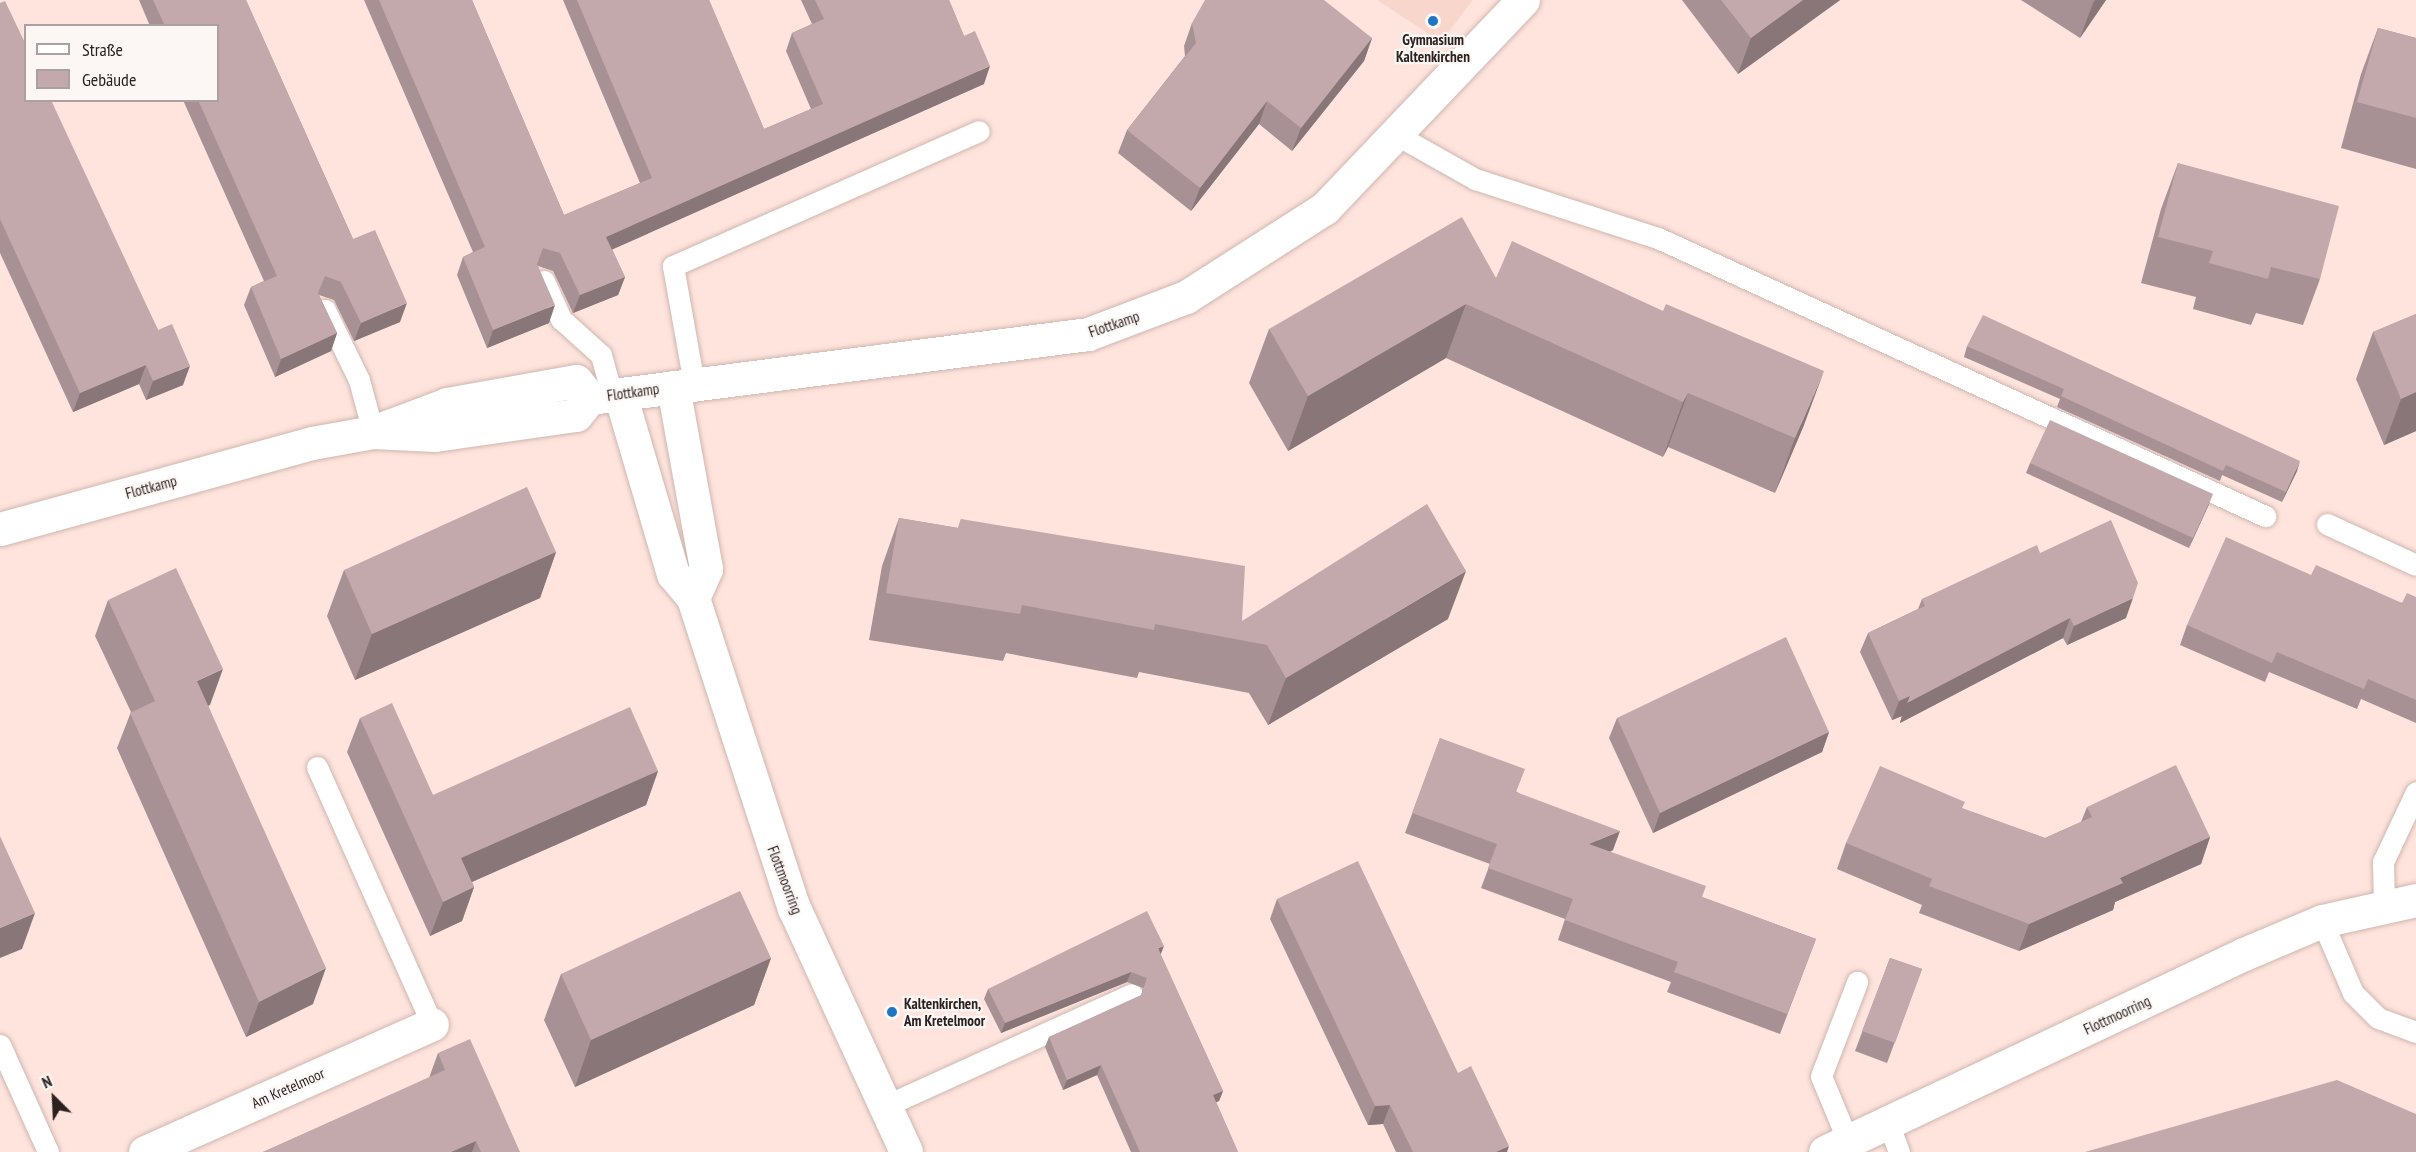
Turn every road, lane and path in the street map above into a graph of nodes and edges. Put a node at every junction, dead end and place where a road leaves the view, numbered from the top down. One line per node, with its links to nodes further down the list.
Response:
1 (1523, 0): 3 (street, Flottkamp)
2 (979, 131): 6 (lane)
3 (1397, 135): 6 (street, Flottkamp); 9 (lane)
4 (542, 277): 7 (lane)
5 (323, 306): 8 (lane)
6 (684, 386): 7 (street, Flottkamp); 13 (street)
7 (608, 396): 8 (street, Flottkamp); 13 (street, Flottmoorring)
8 (373, 432): 11 (street, Flottkamp)
9 (2265, 516)
10 (2327, 524): 12 (lane)
11 (0, 529)
12 (2416, 565)
13 (693, 597): 24 (street, Flottmoorring)
14 (317, 767): 21 (lane)
15 (2416, 792): 17 (lane)
16 (2416, 900): 17 (street, Flottmoorring)
17 (2384, 904): 18 (street, Flottmoorring)
18 (2322, 921): 22 (lane); 25 (street, Flottmoorring)
19 (1857, 982): 26 (lane)
20 (1132, 994): 24 (lane)
21 (432, 1024): 28 (street, Am Kretelmoor)
22 (2416, 1032)
23 (0, 1045): 27 (lane)
24 (885, 1106): 29 (street, Flottmoorring)
25 (1894, 1138): 26 (street, Flottmoorring)
26 (1836, 1147)
27 (48, 1152)
28 (145, 1152)
29 (906, 1152)

